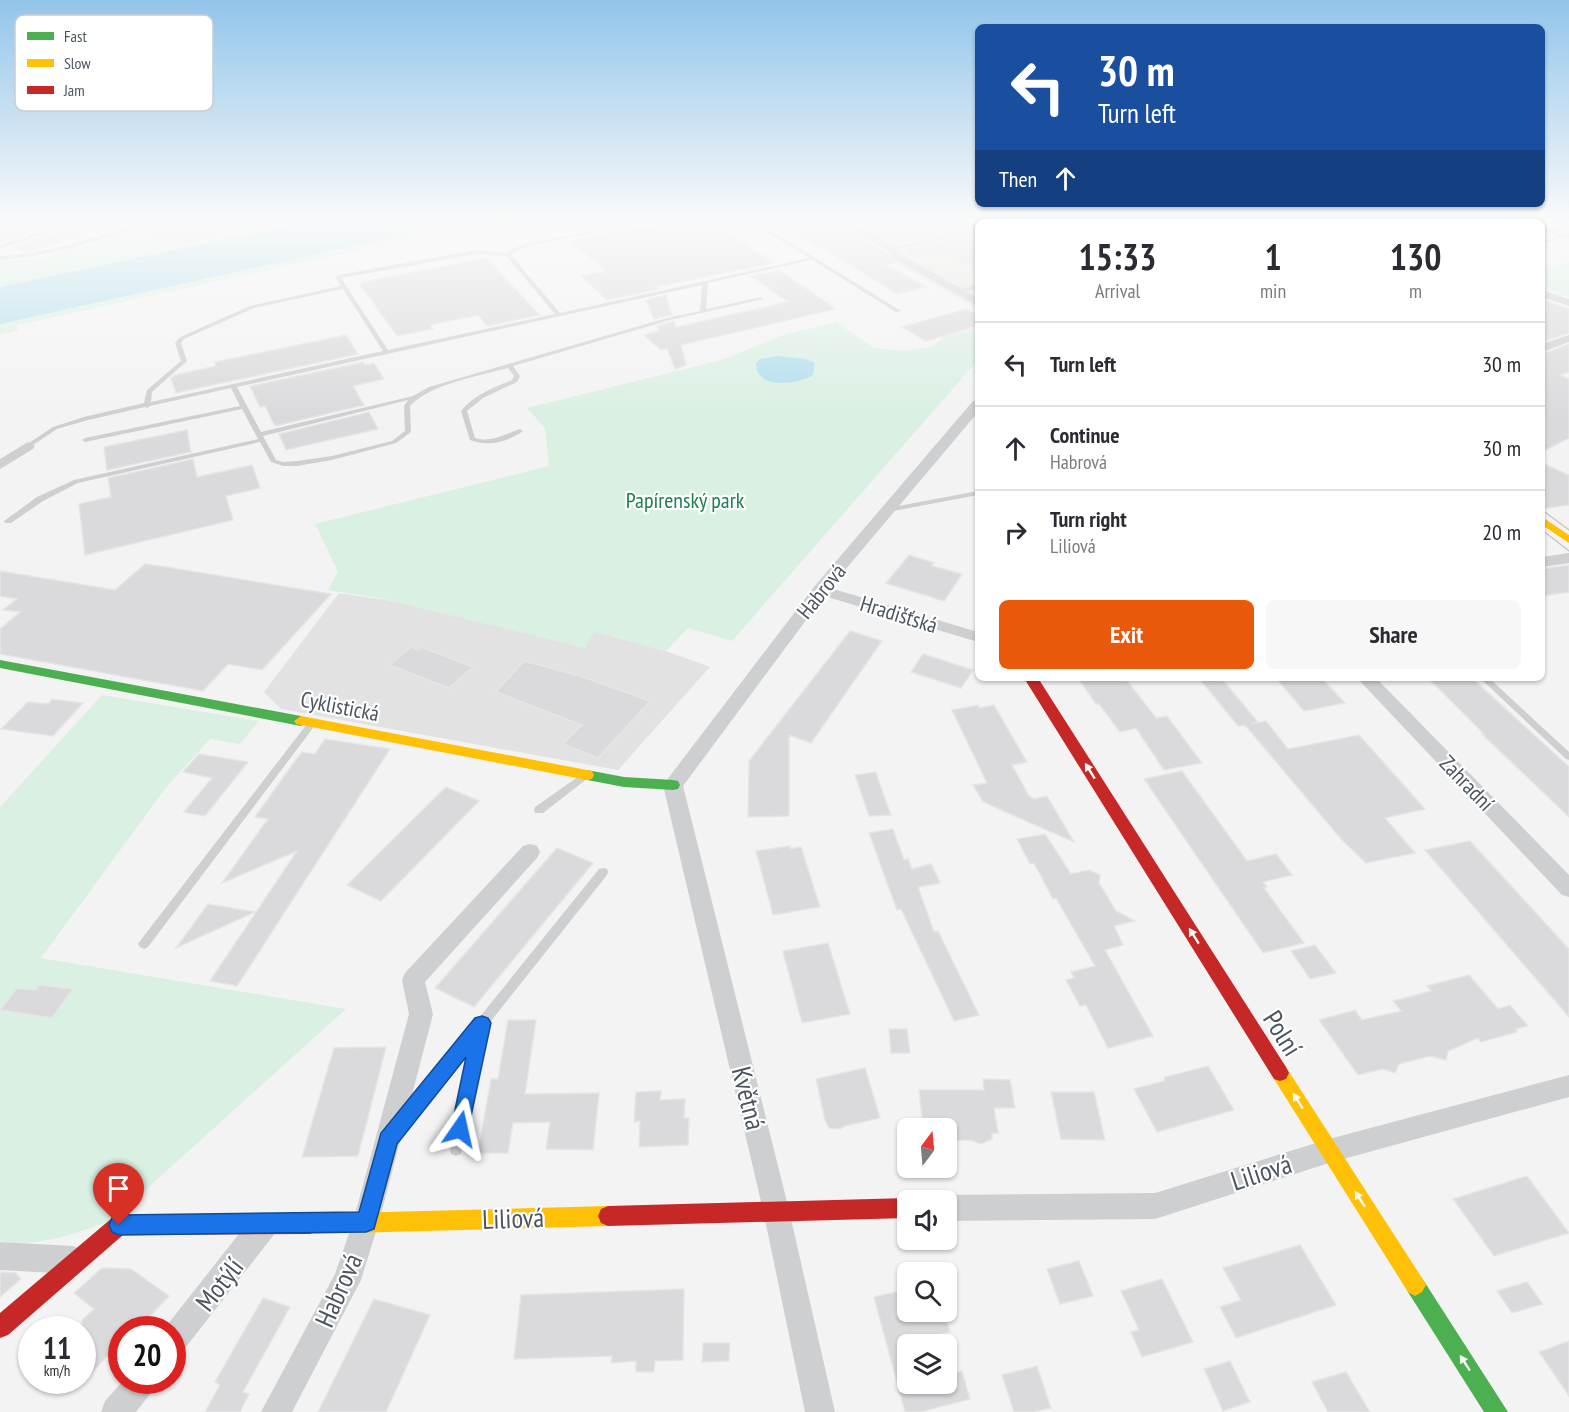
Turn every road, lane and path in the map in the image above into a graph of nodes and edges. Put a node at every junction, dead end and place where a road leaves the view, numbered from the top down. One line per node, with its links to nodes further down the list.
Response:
1 (533, 285): 15 (lane)
2 (692, 285): 15 (lane)
3 (705, 285): 14 (lane)
4 (856, 285): 13 (lane)
5 (946, 285): 8 (street)
6 (344, 287): 18 (lane); 22 (lane)
7 (975, 287): 8 (lane)
8 (957, 291): 11 (street)
9 (1545, 293): 12 (street)
10 (761, 299): 14 (lane)
11 (975, 301)
12 (1569, 303)
13 (898, 311)
14 (703, 312): 19 (lane)
15 (558, 314): 18 (lane)
16 (1569, 338): 17 (street)
17 (1545, 347)
18 (386, 352): 20 (lane)
19 (509, 365): 21 (lane); 25 (lane)
20 (233, 386): 22 (lane); 23 (lane)
21 (415, 397): 26 (lane); 26 (lane)
22 (147, 406): 28 (lane)
23 (244, 407): 26 (lane); 27 (lane)
24 (975, 408): 31 (street, Habrová)
25 (520, 431)
26 (260, 437): 32 (lane)
27 (85, 440)
28 (28, 446): 29 (street)
29 (0, 465)
30 (975, 494): 31 (lane)
31 (888, 510): 37 (street, Habrová)
32 (8, 520)
33 (1545, 522): 34 (street)
34 (1569, 540)
35 (1569, 558): 36 (street)
36 (1545, 562)
37 (820, 590): 38 (street, Hradišťská); 46 (street, Habrová)
38 (975, 637)
39 (0, 664): 43 (street, Cyklistická)
40 (1033, 681): 56 (street, Polní, one-way to 40)
41 (1369, 681): 50 (street, Zahradní)
42 (1487, 681): 44 (lane)
43 (314, 722): 45 (street, Cyklistická); 51 (lane)
44 (1569, 757)
45 (587, 775): 46 (street, Cyklistická); 47 (lane)
46 (673, 784): 59 (street, Květná)
47 (539, 810)
48 (530, 852): 54 (street, Habrová)
49 (603, 872): 52 (lane)
50 (1569, 889)
51 (144, 944)
52 (482, 1023): 54 (lane); 55 (lane)
53 (1569, 1086): 56 (street, Liliová)
54 (388, 1140): 60 (street, Habrová)
55 (456, 1150)
56 (1329, 1151): 57 (street, Liliová); 70 (street, Polní, one-way to 56)
57 (957, 1208)
58 (897, 1209): 59 (street, Liliová)
59 (776, 1210): 60 (street, Liliová); 69 (street, Květná)
60 (366, 1222): 61 (street, Liliová); 68 (street, Habrová)
61 (264, 1225): 63 (street, Liliová); 64 (street, Motýlí)
62 (0, 1256): 63 (street)
63 (76, 1260): 65 (street)
64 (186, 1324)
65 (0, 1328)
66 (131, 1394): 67 (street)
67 (116, 1412)
68 (276, 1412)
69 (820, 1412)
70 (1497, 1412)

